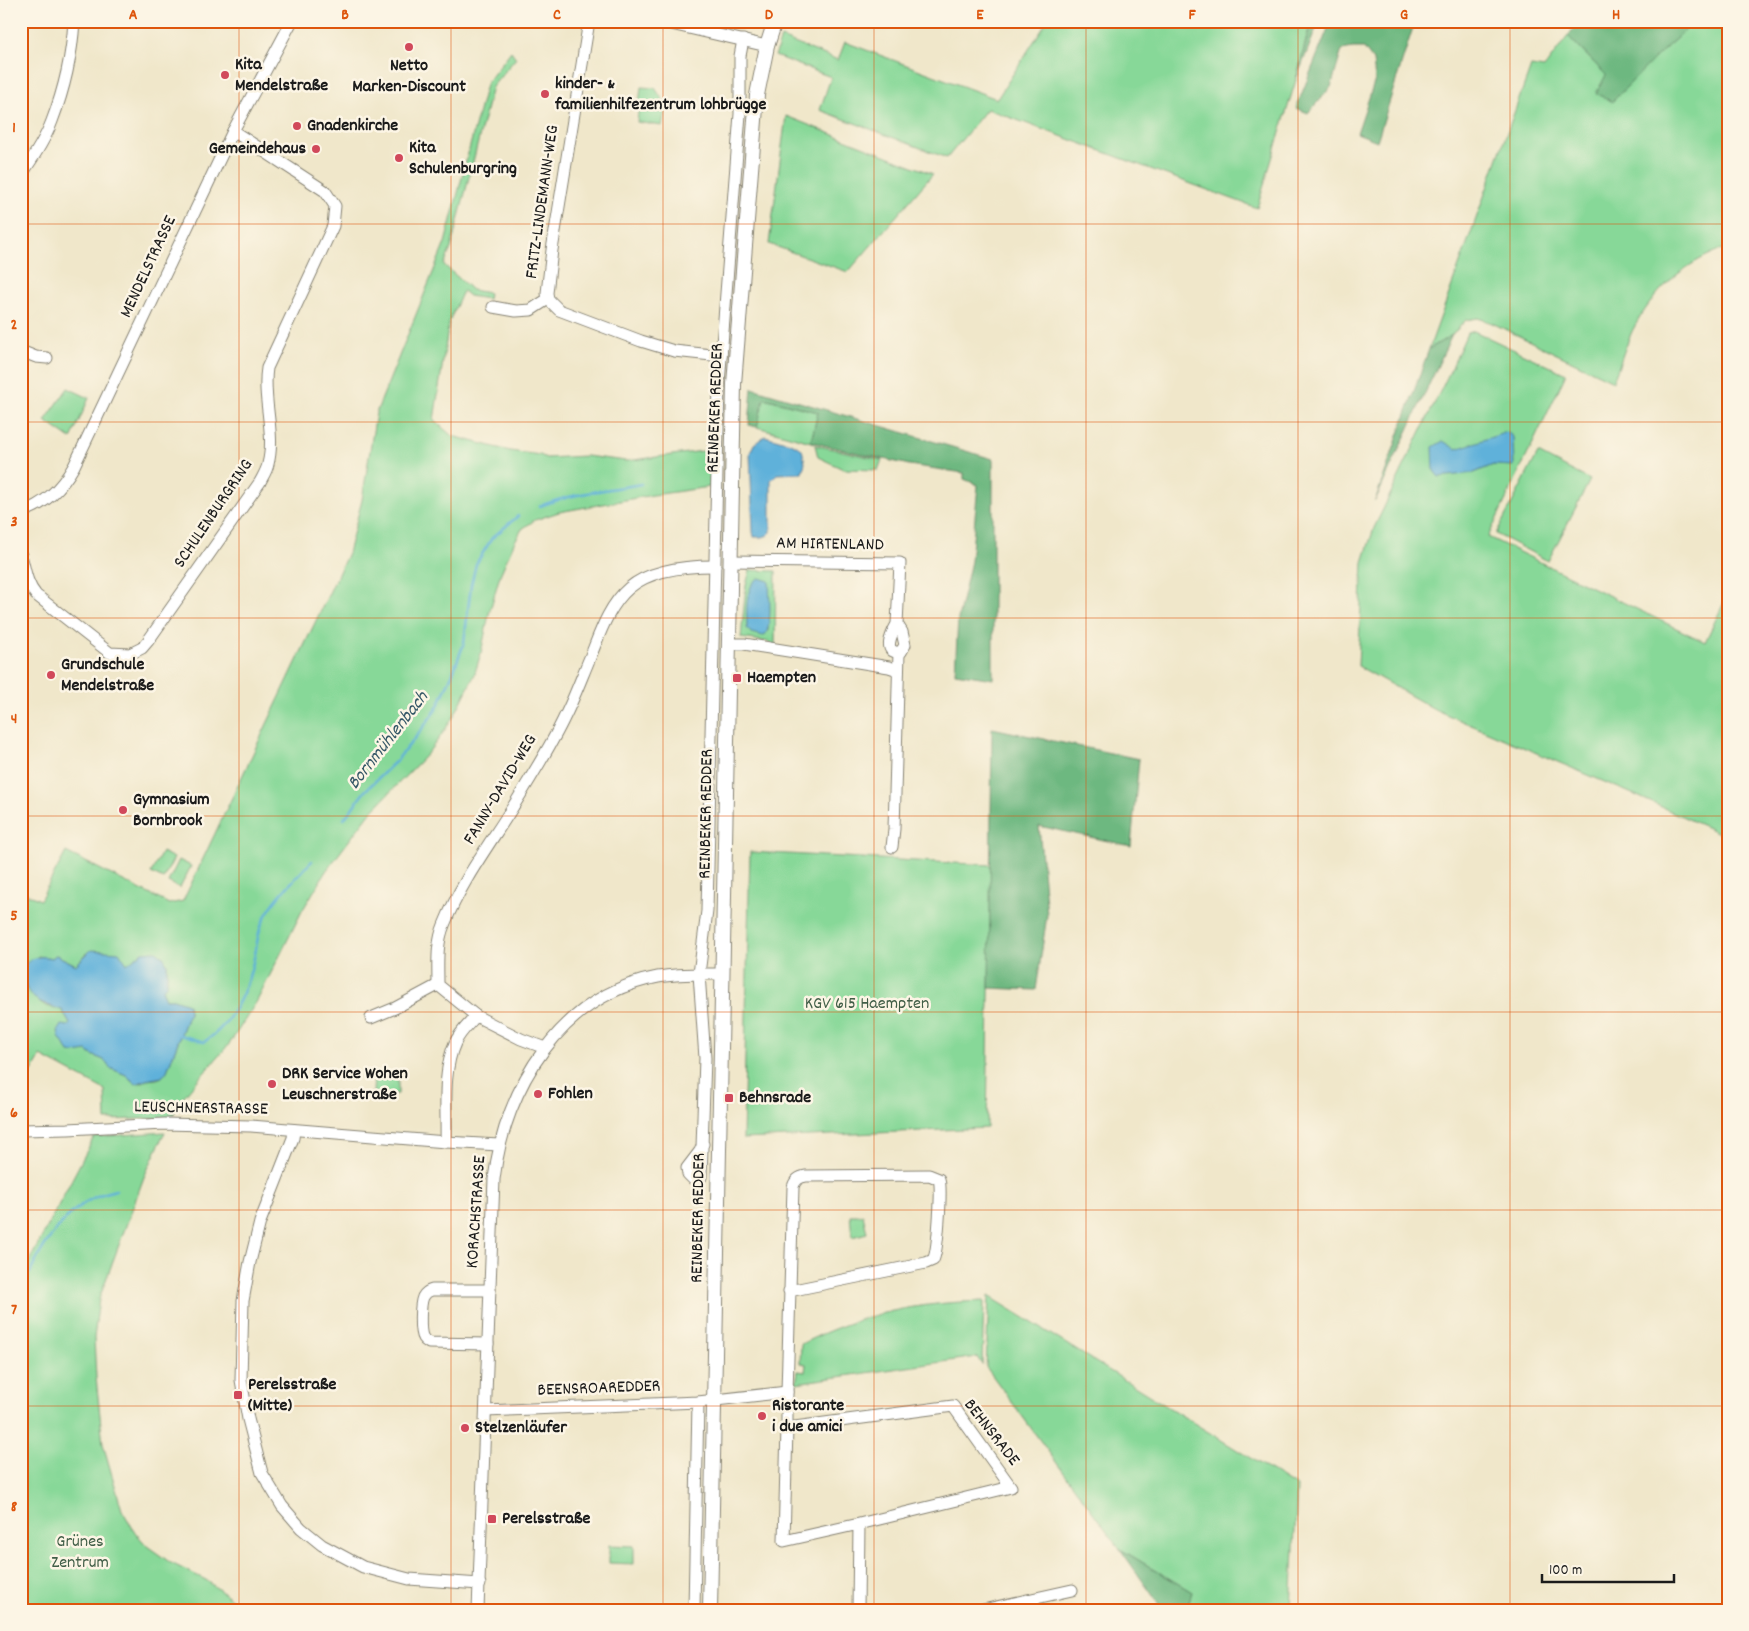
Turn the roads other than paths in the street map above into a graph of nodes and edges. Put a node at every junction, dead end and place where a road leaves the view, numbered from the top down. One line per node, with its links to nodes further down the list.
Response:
1 (74, 21): 9 (street)
2 (292, 21): 8 (street, MENDELSTRASSE)
3 (588, 21): 10 (street, FRITZ-LINDEMANN-WEG)
4 (658, 21): 6 (street)
5 (775, 21): 7 (main road, REINBEKER REDDER)
6 (743, 40): 7 (street); 13 (street, REINBEKER REDDER)
7 (767, 46): 17 (main road, REINBEKER REDDER)
8 (233, 131): 15 (street, MENDELSTRASSE); 16 (street, SCHULENBURGRING)
9 (21, 175)
10 (548, 300): 11 (street, FRITZ-LINDEMANN-WEG); 13 (street, FRITZ-LINDEMANN-WEG)
11 (493, 307)
12 (21, 351): 14 (street)
13 (721, 356): 18 (street, REINBEKER REDDER)
14 (47, 358)
15 (21, 512)
16 (21, 554)
17 (730, 561): 19 (main road, REINBEKER REDDER); 20 (street, AM HIRTENLAND)
18 (715, 566): 22 (street, REINBEKER REDDER); 24 (street, FANNY-DAVID-WEG)
19 (729, 644): 20 (street); 23 (main road, REINBEKER REDDER)
20 (898, 672): 21 (street)
21 (892, 848)
22 (699, 974): 23 (street, KORACHSTRASSE); 27 (street, KORACHSTRASSE); 31 (street, REINBEKER REDDER)
23 (723, 974): 37 (main road, REINBEKER REDDER)
24 (438, 985): 25 (street); 26 (street)
25 (476, 1016): 27 (street); 30 (street)
26 (371, 1018)
27 (545, 1048): 32 (street, KORACHSTRASSE)
28 (21, 1130): 29 (street, LEUSCHNERSTRASSE)
29 (294, 1130): 30 (street, LEUSCHNERSTRASSE); 42 (street)
30 (446, 1142): 32 (street, LEUSCHNERSTRASSE)
31 (703, 1144)
32 (499, 1145): 33 (street, KORACHSTRASSE)
33 (490, 1290): 35 (street, KORACHSTRASSE); 35 (street, KORACHSTRASSE)
34 (789, 1291): 34 (street, BEHNSRADE); 36 (street, BEHNSRADE)
35 (488, 1344): 39 (street, KORACHSTRASSE)
36 (787, 1392): 37 (street); 40 (street, BEHNSRADE)
37 (714, 1400): 38 (street, BEENSROAREDDER); 46 (main road, REINBEKER REDDER)
38 (698, 1402): 39 (street, BEENSROAREDDER); 45 (street)
39 (486, 1411): 42 (street, KORACHSTRASSE)
40 (787, 1428): 41 (street, BEHNSRADE); 41 (street, BEHNSRADE)
41 (860, 1524): 47 (street)
42 (480, 1584): 44 (street, KORACHSTRASSE)
43 (1072, 1590): 48 (street)
44 (478, 1610)
45 (694, 1610)
46 (710, 1610)
47 (858, 1610)
48 (983, 1610)

